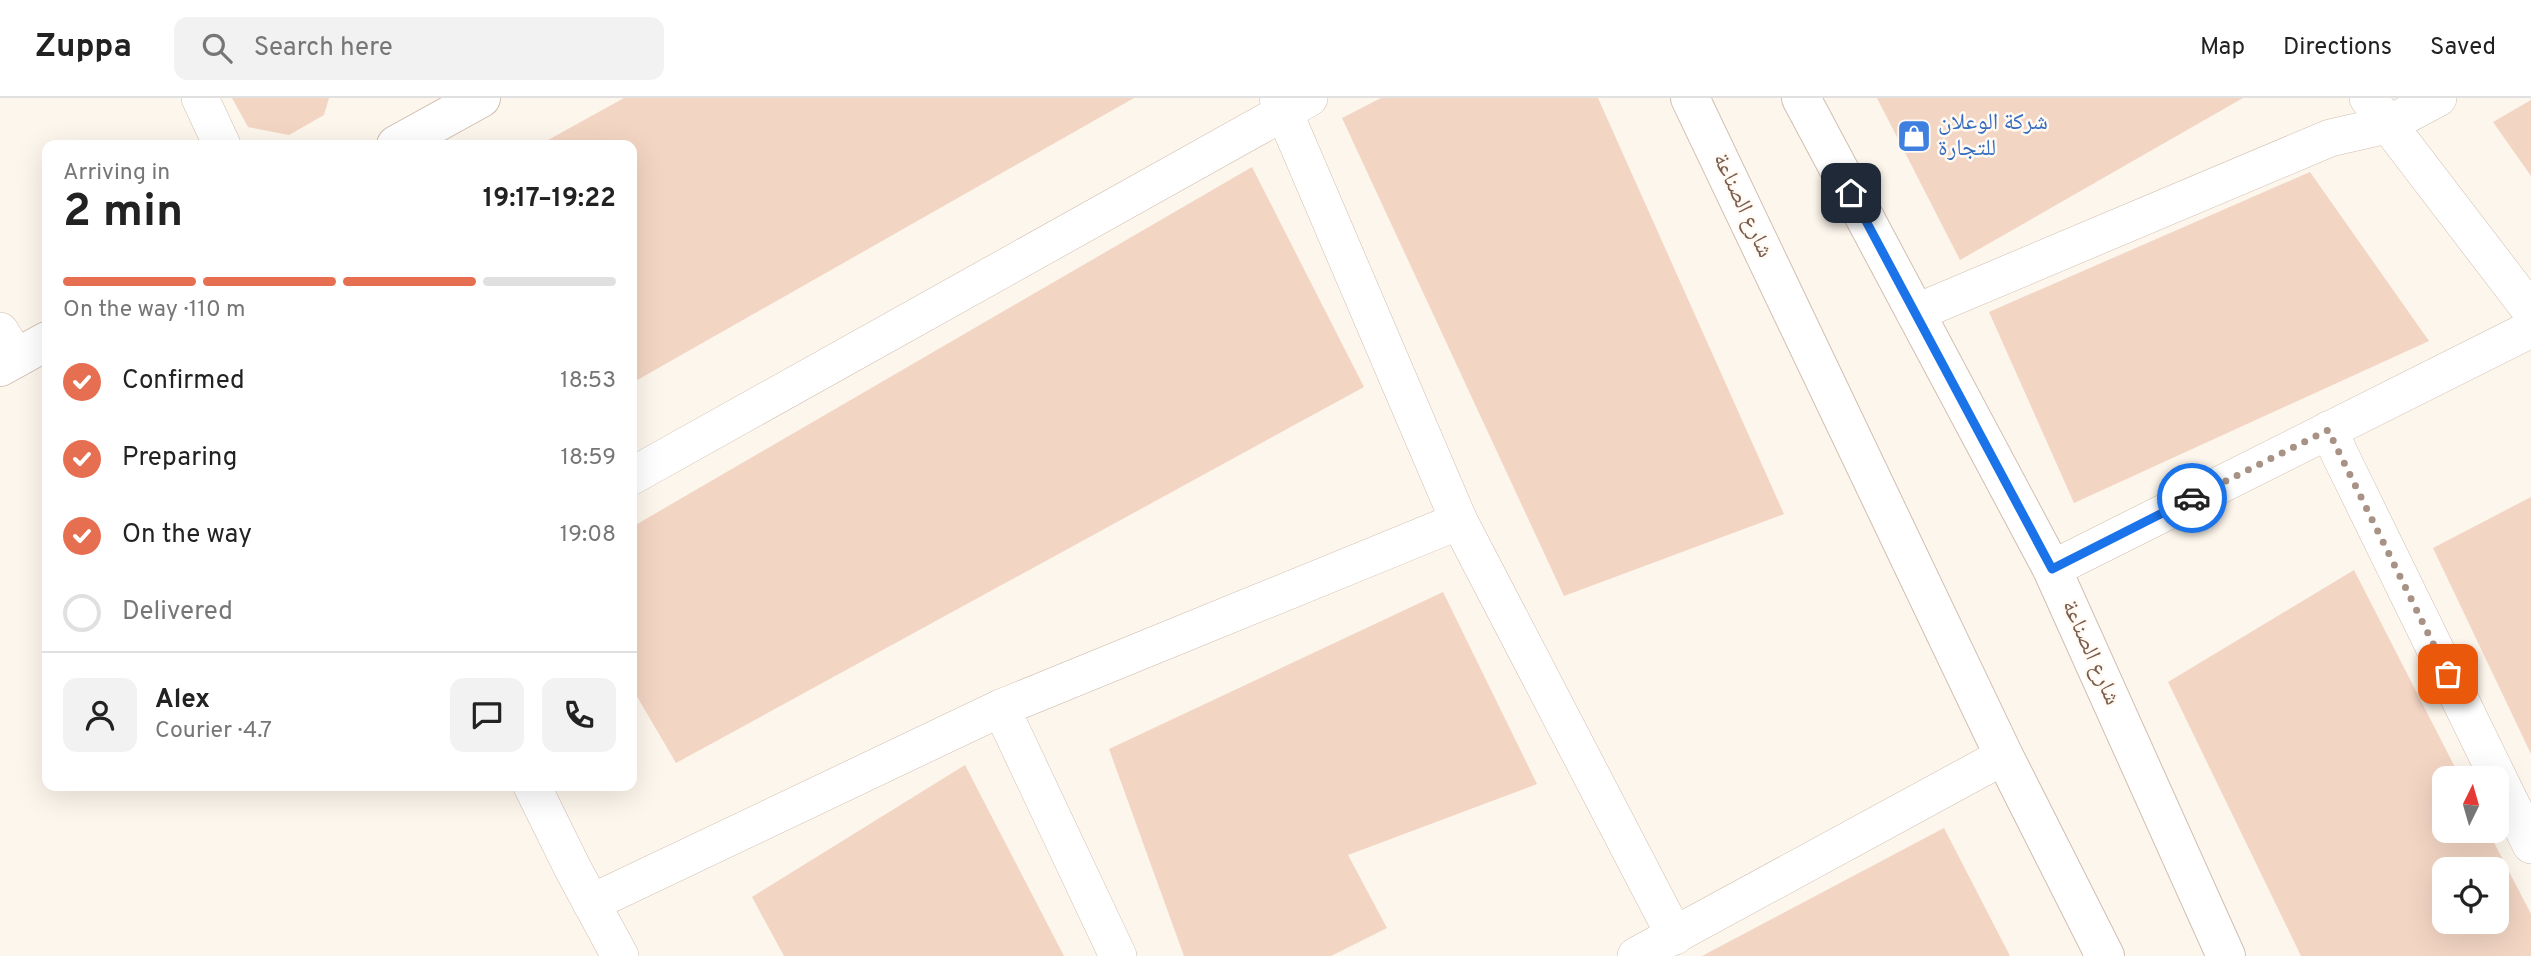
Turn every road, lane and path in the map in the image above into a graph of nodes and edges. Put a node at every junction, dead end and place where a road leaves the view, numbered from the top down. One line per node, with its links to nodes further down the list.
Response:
1 (200, 98): 8 (street)
2 (481, 98): 9 (street)
3 (1690, 98): 18 (street, شارع الصناعة)
4 (1801, 98): 11 (street, شارع الصناعة)
5 (2438, 98): 7 (street)
6 (1290, 102): 14 (street); 15 (street)
7 (2377, 112): 10 (street); 11 (street)
8 (220, 140)
9 (405, 140)
10 (2531, 311)
11 (1914, 313): 16 (street, شارع الصناعة)
12 (2531, 329): 13 (street)
13 (2328, 430): 16 (street); 20 (street)
14 (637, 473)
15 (1459, 521): 17 (street); 22 (street)
16 (2052, 569): 27 (street, شارع الصناعة)
17 (1001, 708): 21 (street); 24 (street)
18 (2004, 756): 22 (street); 26 (street, شارع الصناعة)
19 (536, 791): 21 (street)
20 (2531, 845)
21 (592, 903): 23 (street)
22 (1675, 936): 25 (street)
23 (620, 956)
24 (1118, 956)
25 (1636, 956)
26 (2105, 956)
27 (2226, 956)

